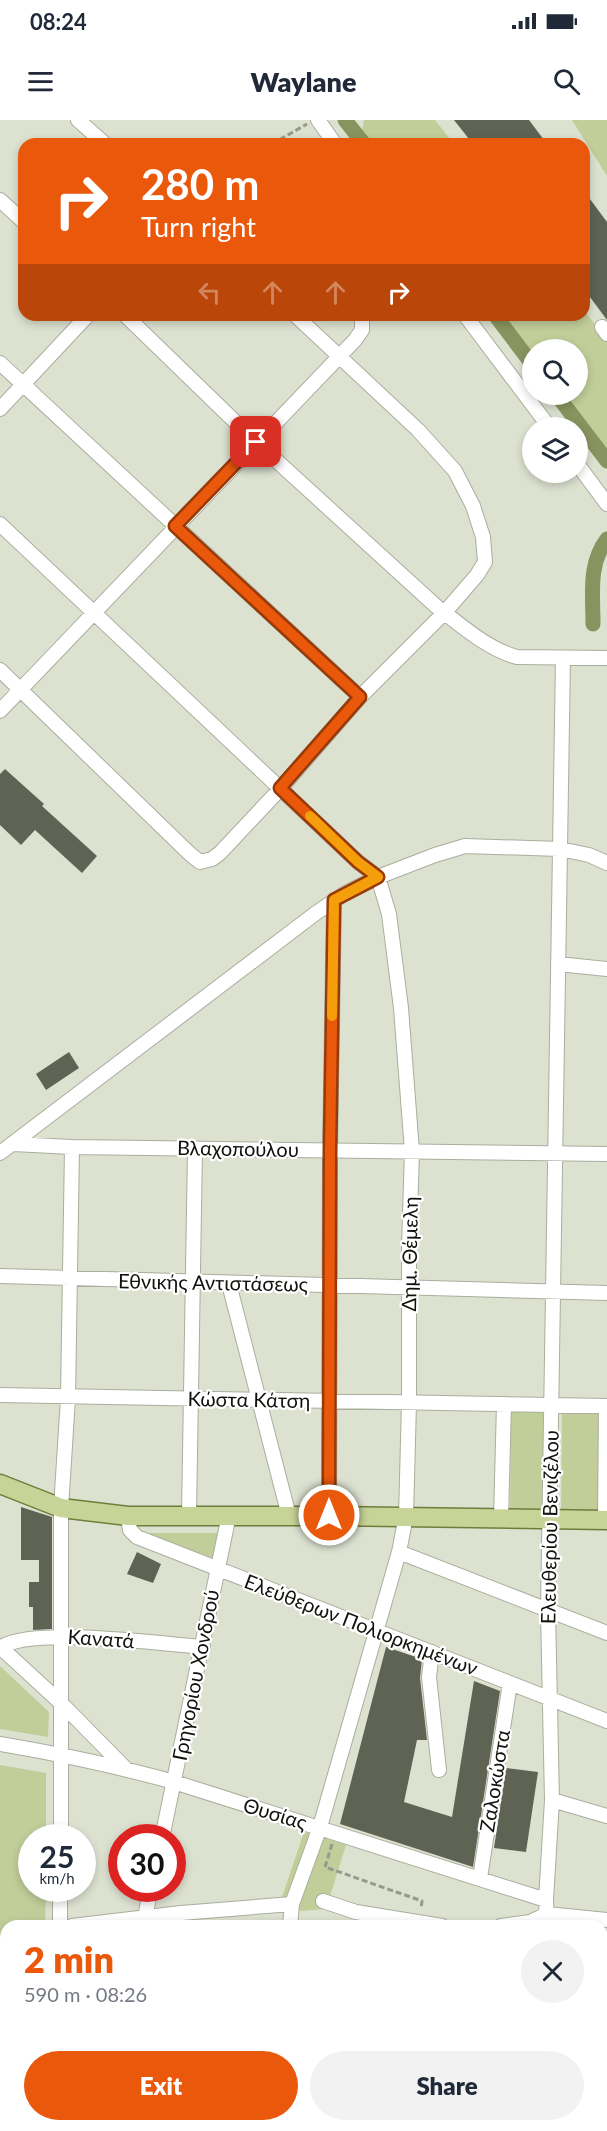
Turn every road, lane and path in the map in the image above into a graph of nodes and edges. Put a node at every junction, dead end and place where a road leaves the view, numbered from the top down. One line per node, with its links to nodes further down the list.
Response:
1 (78, 120): 3 (street)
2 (316, 120): 4 (path); 5 (street)
3 (98, 138)
4 (283, 138)
5 (330, 138)
6 (0, 200): 7 (street)
7 (18, 216)
8 (82, 321): 15 (street)
9 (131, 321): 18 (street)
10 (302, 321): 13 (street)
11 (363, 321): 13 (street)
12 (470, 321): 17 (street)
13 (340, 355): 18 (street); 23 (street)
14 (0, 363): 15 (street)
15 (23, 384): 16 (street); 22 (street)
16 (0, 409)
17 (542, 417)
18 (256, 442): 22 (street); 23 (street)
19 (588, 478): 20 (street)
20 (607, 504)
21 (0, 524): 24 (street)
22 (175, 526): 24 (street); 29 (street)
23 (444, 612): 25 (street); 29 (street)
24 (94, 613): 28 (street); 31 (street)
25 (563, 658): 26 (street); 32 (street, Ελευθερίου Βενιζέλου)
26 (607, 658)
27 (0, 670): 28 (street)
28 (21, 690): 30 (street); 31 (street)
29 (360, 697): 31 (street)
30 (0, 711)
31 (280, 788): 34 (street)
32 (560, 849): 33 (street); 34 (street); 36 (street, Ελευθερίου Βενιζέλου)
33 (607, 863)
34 (378, 877): 35 (street); 42 (street, Δημ. Θέμελη)
35 (334, 900): 38 (street); 41 (street)
36 (558, 964): 37 (street); 44 (street, Ελευθερίου Βενιζέλου)
37 (607, 969)
38 (13, 1144): 39 (street, Βλαχοπούλου); 43 (street)
39 (72, 1147): 40 (street, Βλαχοπούλου); 47 (street)
40 (195, 1149): 41 (street, Βλαχοπούλου); 48 (street)
41 (330, 1151): 42 (street, Βλαχοπούλου); 50 (street)
42 (412, 1151): 44 (street, Βλαχοπούλου); 51 (street, Δημ. Θέμελη)
43 (0, 1152)
44 (555, 1153): 45 (street, Βλαχοπούλου); 52 (street, Ελευθερίου Βενιζέλου)
45 (607, 1155)
46 (0, 1276): 47 (street, Εθνικής Αντιστάσεως)
47 (69, 1280): 48 (street, Εθνικής Αντιστάσεως); 55 (street)
48 (192, 1283): 49 (street, Εθνικής Αντιστάσεως); 56 (street)
49 (229, 1284): 50 (street, Εθνικής Αντιστάσεως); 57 (street)
50 (329, 1286): 51 (street, Εθνικής Αντιστάσεως); 58 (street)
51 (408, 1288): 52 (street, Εθνικής Αντιστάσεως); 59 (street, Δημ. Θέμελη)
52 (553, 1291): 53 (street, Εθνικής Αντιστάσεως); 61 (street, Ελευθερίου Βενιζέλου)
53 (607, 1293)
54 (0, 1395): 55 (street, Κώστα Κάτση)
55 (68, 1398): 56 (street, Κώστα Κάτση); 64 (street)
56 (190, 1400): 57 (street, Κώστα Κάτση); 65 (street)
57 (261, 1401): 58 (street, Κώστα Κάτση); 69 (street)
58 (329, 1402): 59 (street, Κώστα Κάτση); 67 (street)
59 (409, 1403): 60 (street, Κώστα Κάτση); 70 (street, Δημ. Θέμελη)
60 (504, 1404): 61 (street, Κώστα Κάτση); 71 (street)
61 (551, 1405): 62 (street, Κώστα Κάτση); 72 (street, Ελευθερίου Βενιζέλου)
62 (607, 1406): 73 (street)
63 (0, 1484): 64 (main road)
64 (61, 1508): 68 (main road); 79 (street)
65 (189, 1515): 66 (main road); 68 (main road)
66 (230, 1515): 69 (main road); 75 (street, Γρηγορίου Χονδρού)
67 (329, 1515): 69 (main road); 70 (main road)
68 (128, 1516): 75 (street, Ελεύθερων Πολιορκημένων)
69 (290, 1516)
70 (406, 1516): 71 (main road); 74 (street, Δημ. Θέμελη)
71 (501, 1518): 72 (main road)
72 (549, 1519): 73 (main road); 76 (street, Ελευθερίου Βενιζέλου)
73 (606, 1520)
74 (399, 1552): 76 (street); 77 (street, Δημ. Θέμελη)
75 (217, 1568): 77 (street, Ελεύθερων Πολιορκημένων); 80 (street, Γρηγορίου Χονδρού)
76 (548, 1611): 78 (street); 84 (street, Ελευθερίου Βενιζέλου)
77 (376, 1630): 82 (street, Ελεύθερων Πολιορκημένων); 96 (street, Δημ. Θέμελη)
78 (607, 1634)
79 (61, 1636): 80 (street, Κανατά); 81 (street, Κανατά); 85 (street)
80 (203, 1647): 91 (street, Γρηγορίου Χονδρού)
81 (0, 1648): 85 (street)
82 (432, 1652): 83 (street, Ελεύθερων Πολιορκημένων); 90 (street)
83 (510, 1683): 84 (street, Ελεύθερων Πολιορκημένων); 98 (street, Ζαλοκώστα)
84 (550, 1700): 86 (street, Ελεύθερων Πολιορκημένων); 92 (street, Ελευθερίου Βενιζέλου)
85 (61, 1703): 88 (street); 89 (street)
86 (607, 1721)
87 (0, 1744): 88 (street, Θυσίας)
88 (61, 1754): 89 (street, Θυσίας); 94 (street)
89 (126, 1769): 91 (street, Θυσίας)
90 (439, 1770)
91 (174, 1782): 95 (street, Γρηγορίου Χονδρού); 96 (street, Θυσίας)
92 (552, 1800): 93 (street); 103 (street, Ελευθερίου Βενιζέλου)
93 (607, 1816)
94 (61, 1824)
95 (165, 1824)
96 (320, 1827): 97 (street, Θυσίας); 102 (street, Δημ. Θέμελη)
97 (335, 1832): 98 (street, Θυσίας); 110 (path)
98 (480, 1878): 103 (street, Θυσίας)
99 (323, 1901): 109 (street)
100 (60, 1902): 106 (street)
101 (148, 1902): 104 (street)
102 (292, 1904): 105 (street); 108 (street, Δημ. Θέμελη)
103 (547, 1914): 111 (street)
104 (145, 1917): 105 (street); 107 (street)
105 (181, 1919)
106 (60, 1920)
107 (121, 1920)
108 (291, 1920)
109 (413, 1920)
110 (419, 1920)
111 (607, 1920)

